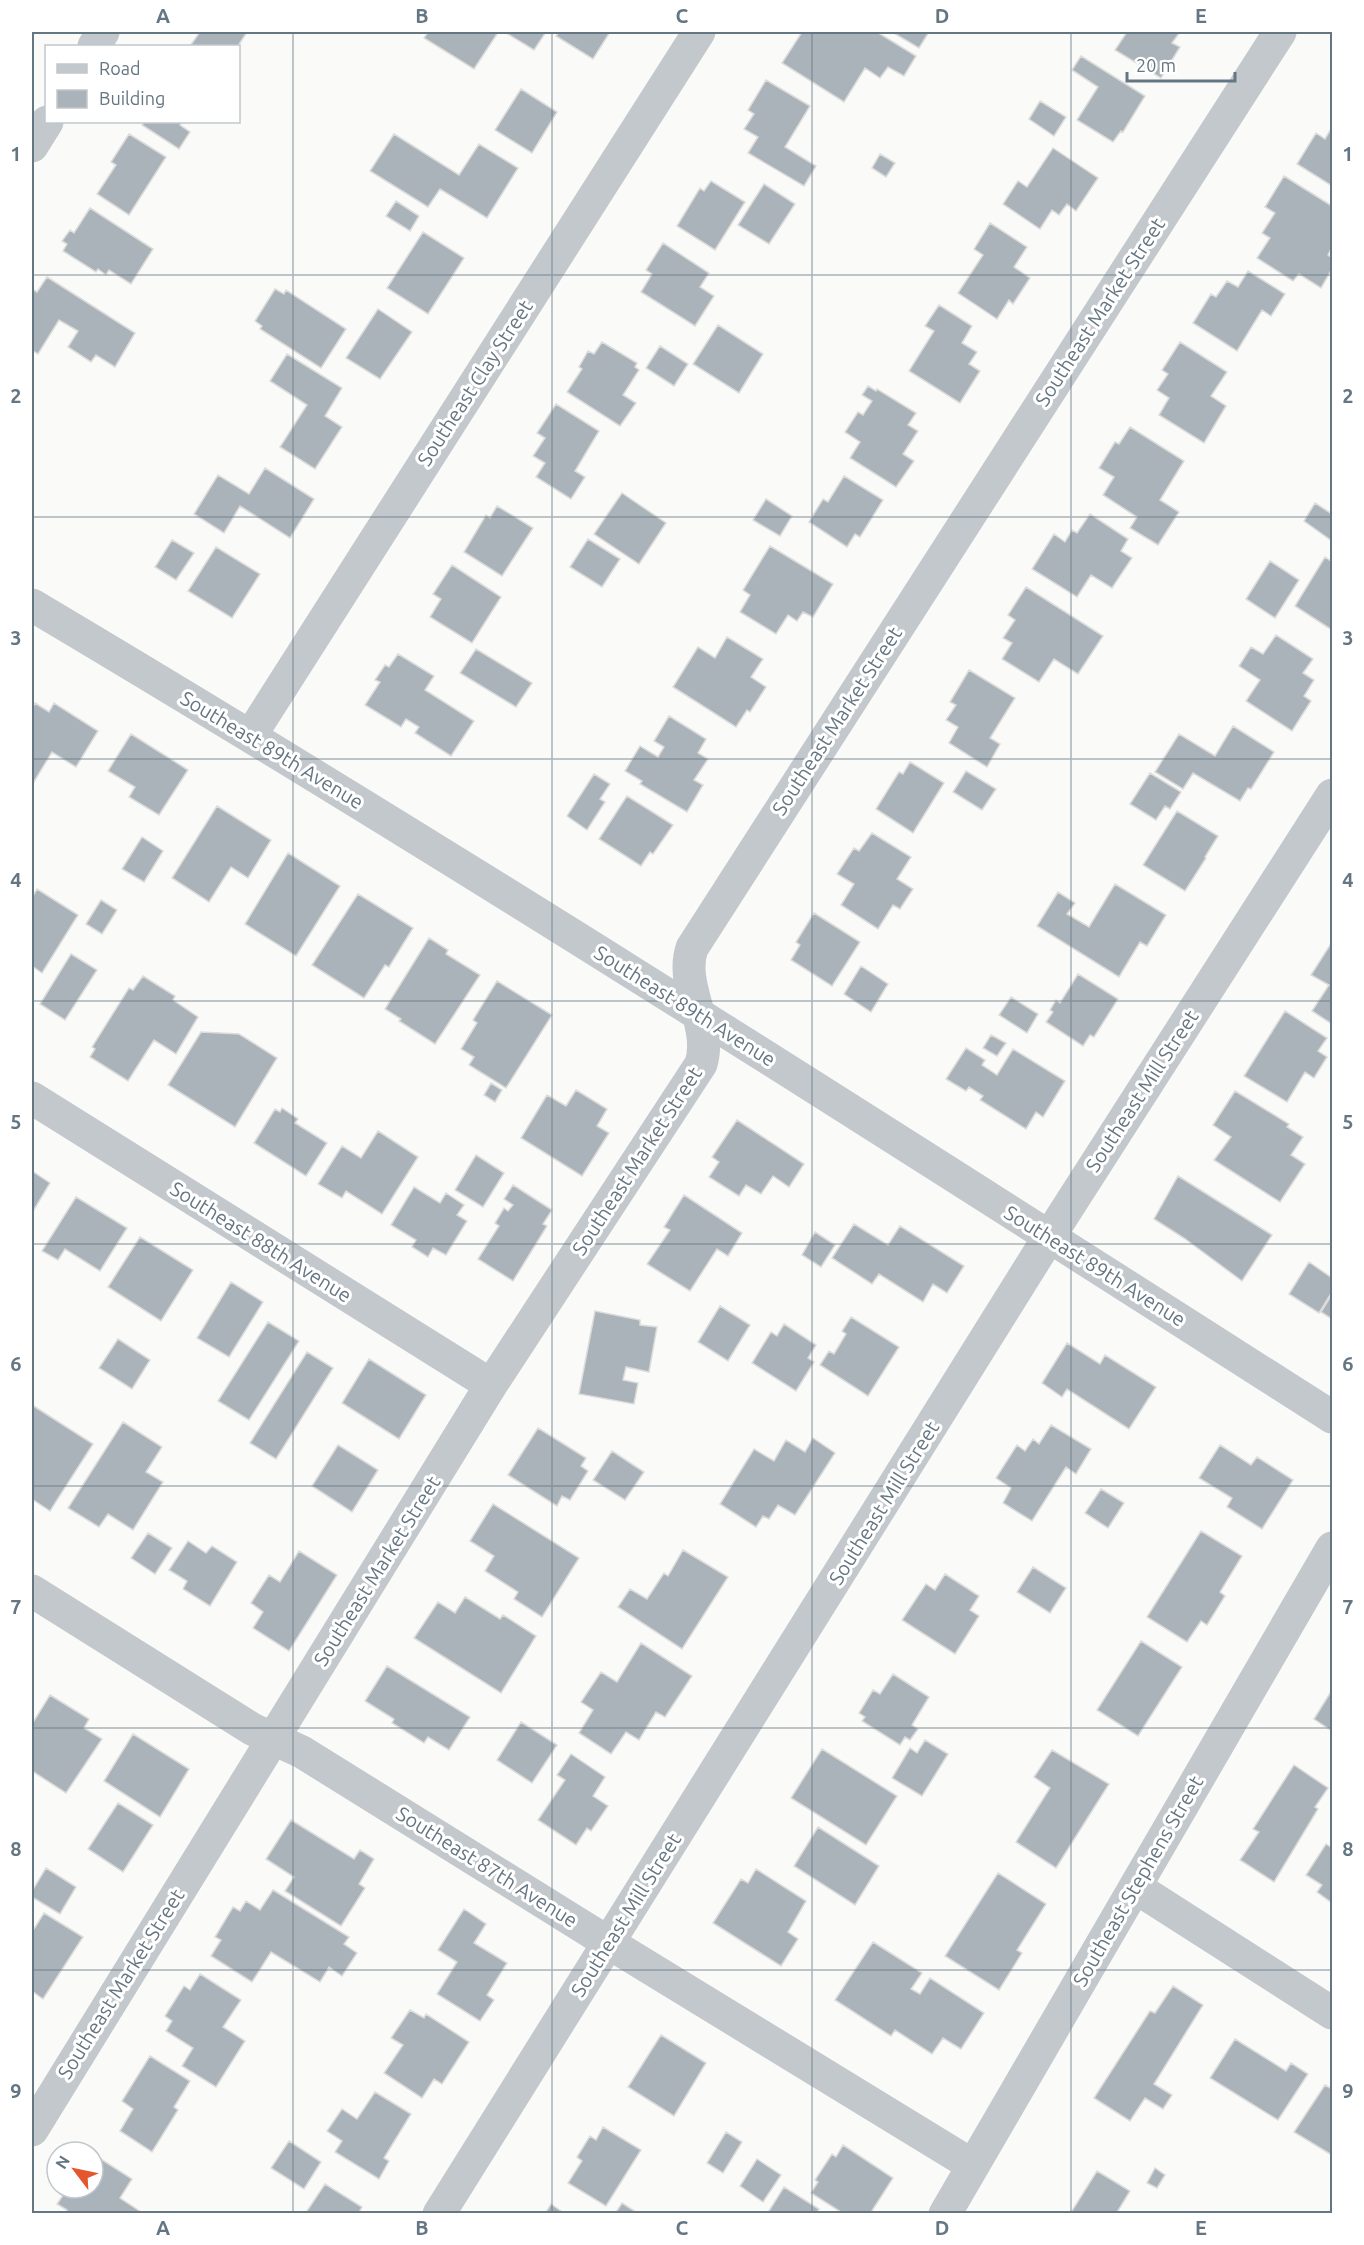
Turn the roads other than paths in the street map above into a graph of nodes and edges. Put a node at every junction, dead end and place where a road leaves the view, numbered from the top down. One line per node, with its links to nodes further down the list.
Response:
1 (103, 32): 4 (street)
2 (699, 32): 8 (street, Southeast Clay Street)
3 (1280, 32): 10 (street, Southeast Market Street)
4 (95, 45)
5 (46, 123): 6 (street)
6 (32, 146)
7 (32, 605): 8 (street, Southeast 89th Avenue)
8 (251, 735): 10 (street, Southeast 89th Avenue)
9 (1332, 795): 12 (street, Southeast Mill Street)
10 (698, 1014): 12 (street, Southeast 89th Avenue); 13 (street, Southeast Market Street)
11 (32, 1098): 13 (street, Southeast 88th Avenue)
12 (1049, 1237): 14 (street, Southeast 89th Avenue); 19 (street, Southeast Mill Street)
13 (491, 1385): 17 (street, Southeast Market Street)
14 (1332, 1417)
15 (1332, 1548): 18 (street, Southeast Stephens Street)
16 (32, 1592): 17 (street, Southeast 87th Avenue)
17 (273, 1738): 19 (street, Southeast 87th Avenue); 21 (street, Southeast Market Street)
18 (1135, 1887): 20 (street); 22 (street, Southeast Stephens Street)
19 (609, 1943): 22 (street, Southeast 87th Avenue); 23 (street, Southeast Mill Street)
20 (1332, 2013)
21 (36, 2111)
22 (972, 2165): 24 (street, Southeast Stephens Street)
23 (439, 2214)
24 (945, 2214)

